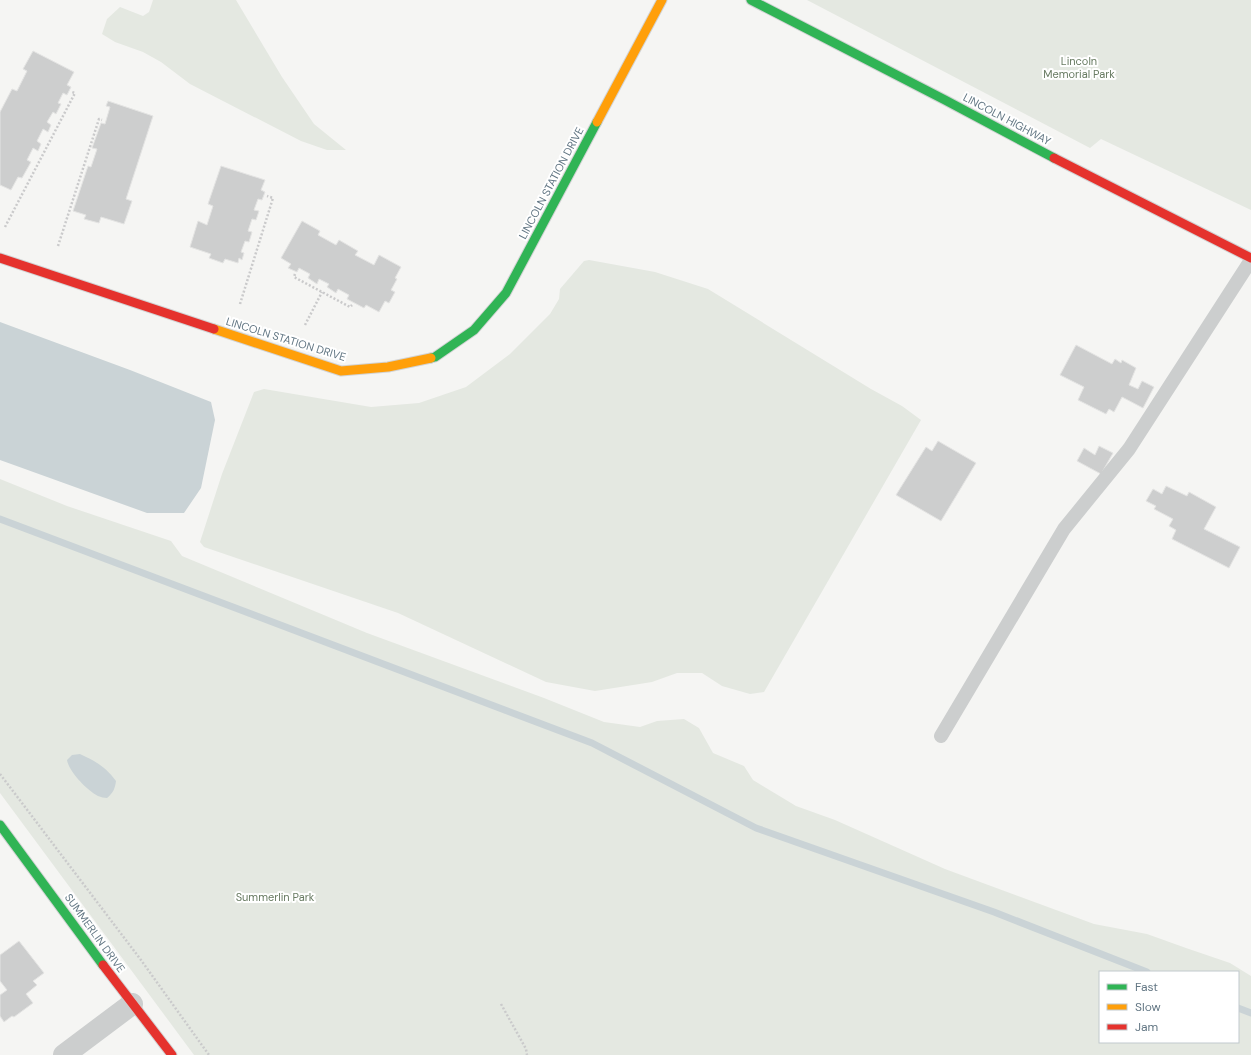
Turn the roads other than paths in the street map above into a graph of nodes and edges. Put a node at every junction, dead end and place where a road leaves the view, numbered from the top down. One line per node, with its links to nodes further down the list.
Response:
1 (662, 0): 3 (street, LINCOLN STATION DRIVE)
2 (751, 0): 4 (street, LINCOLN HIGHWAY)
3 (0, 258)
4 (1251, 259): 5 (lane)
5 (942, 736)
6 (0, 825): 7 (street, SUMMERLIN DRIVE)
7 (132, 1004): 8 (street); 9 (street, SUMMERLIN DRIVE)
8 (64, 1055)
9 (172, 1055)

